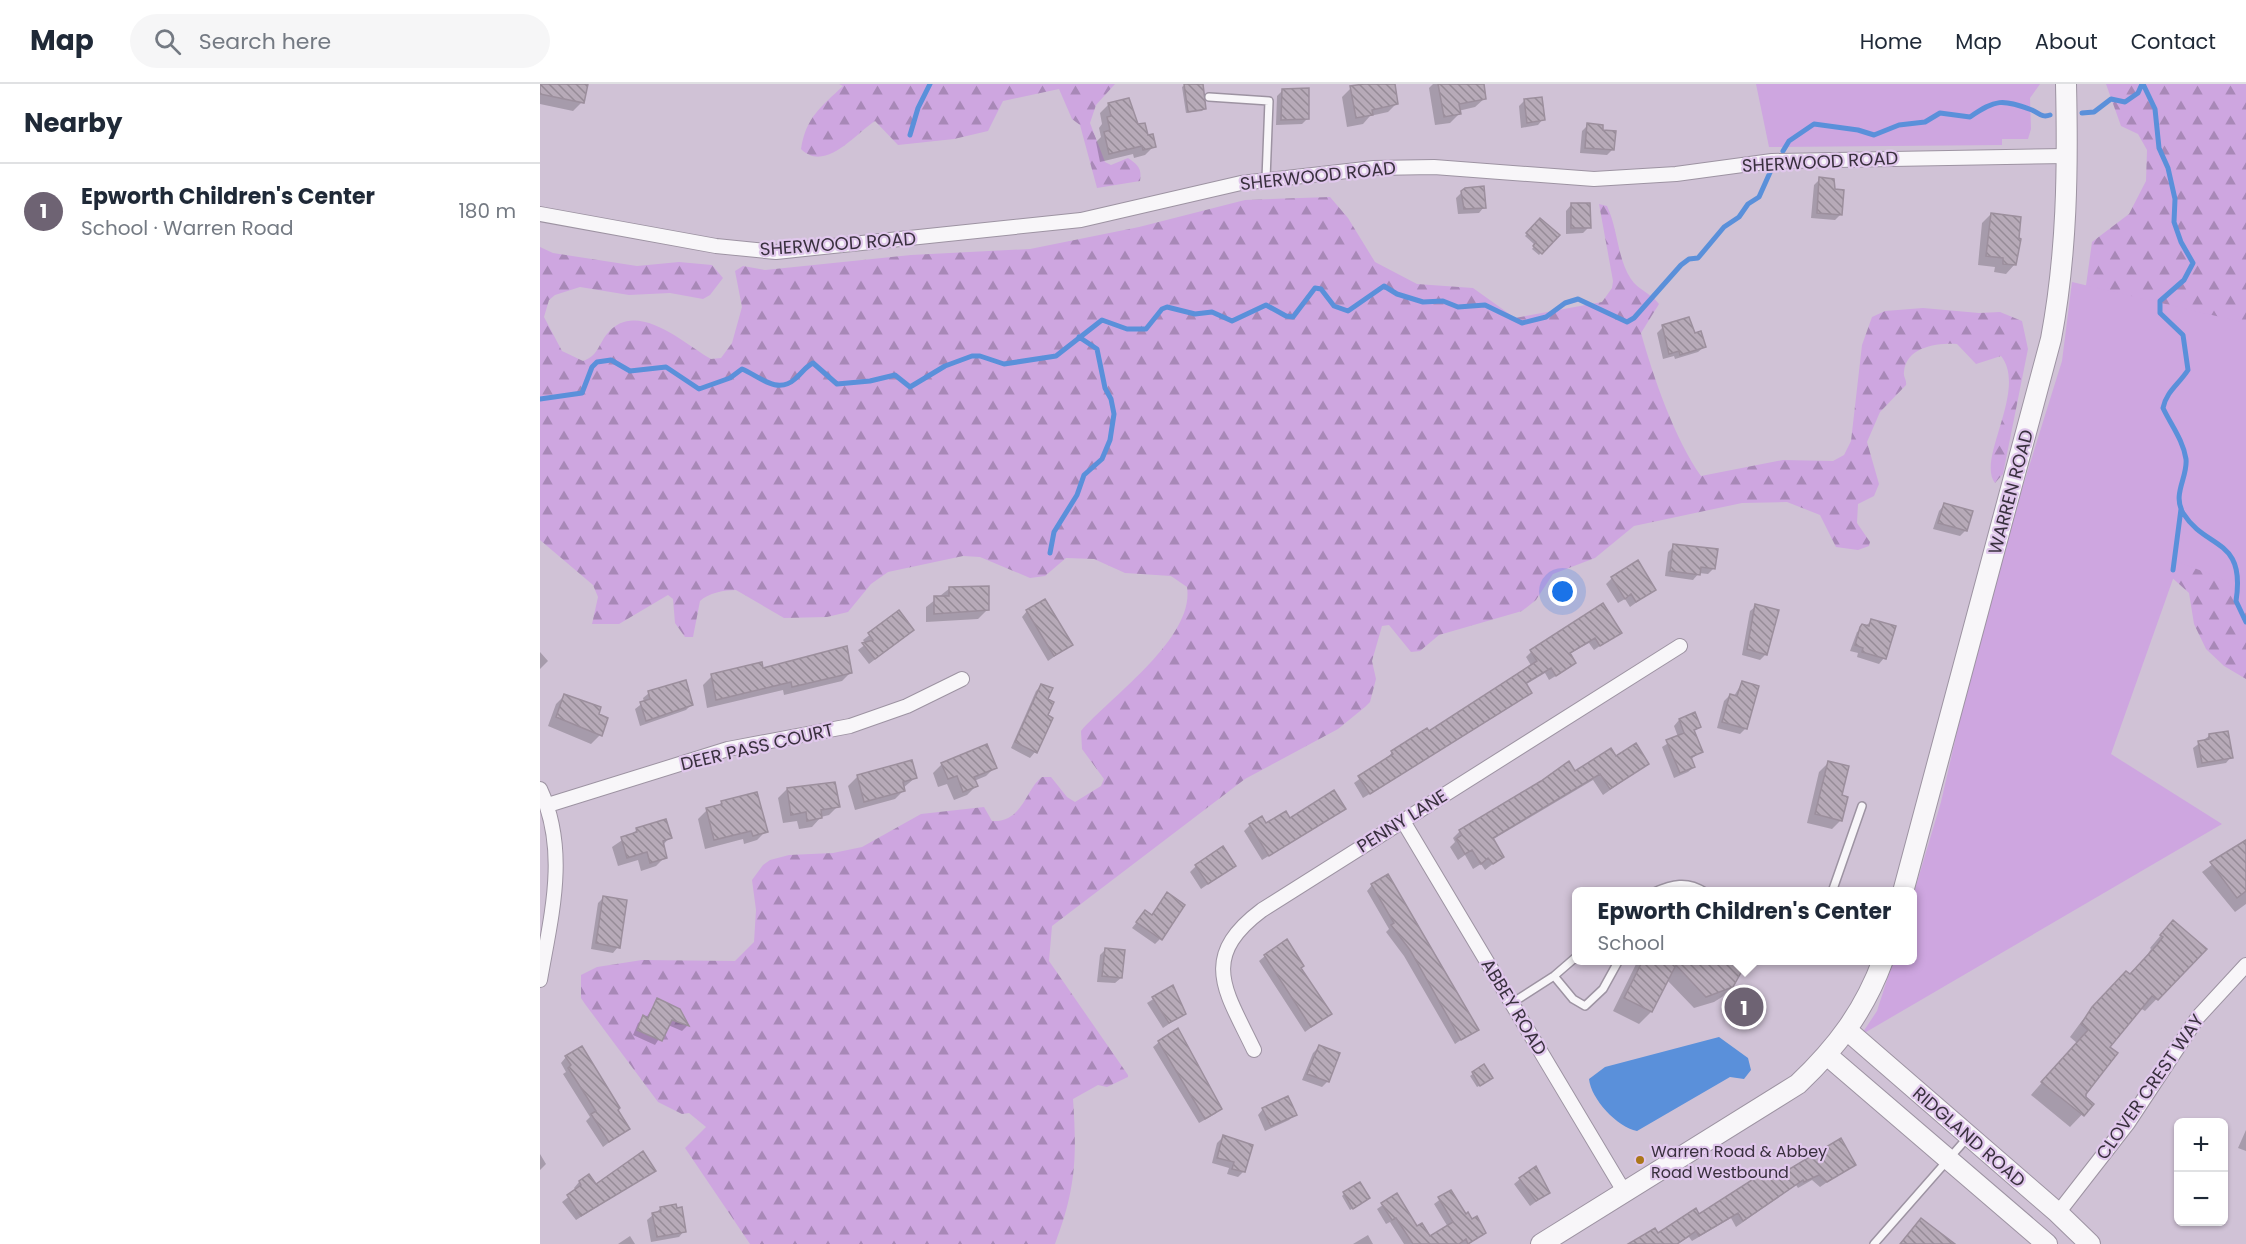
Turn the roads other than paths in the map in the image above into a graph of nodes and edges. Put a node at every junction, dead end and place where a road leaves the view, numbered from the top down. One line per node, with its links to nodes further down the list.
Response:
1 (2066, 84): 3 (street, WARREN ROAD)
2 (1209, 97): 4 (lane)
3 (2067, 156): 4 (street, SHERWOOD ROAD); 15 (street, WARREN ROAD)
4 (1266, 179): 5 (street, SHERWOOD ROAD)
5 (540, 214)
6 (1680, 646): 11 (street, PENNY LANE)
7 (962, 679): 9 (street, DEER PASS COURT)
8 (540, 789): 9 (street)
9 (548, 805): 21 (street)
10 (1862, 806): 14 (lane)
11 (1403, 821): 22 (street, ABBEY ROAD); 24 (street, PENNY LANE)
12 (1667, 887): 13 (lane)
13 (1695, 887)
14 (1833, 887)
15 (1904, 887)
16 (1572, 960): 20 (lane)
17 (1616, 965): 20 (lane)
18 (1881, 965): 23 (street)
19 (2246, 965): 29 (street, CLOVER CREST WAY)
20 (1554, 976): 22 (lane)
21 (540, 980)
22 (1512, 1003): 28 (street, ABBEY ROAD)
23 (1848, 1031): 25 (street); 26 (street, RIDGLAND ROAD)
24 (1254, 1050)
25 (1828, 1056): 27 (street, RIDGLAND ROAD); 28 (street)
26 (1968, 1137): 27 (lane); 29 (street, RIDGLAND ROAD)
27 (1949, 1160): 31 (lane); 32 (street, RIDGLAND ROAD)
28 (1624, 1193): 30 (street)
29 (2058, 1212): 33 (street, RIDGLAND ROAD)
30 (1541, 1244)
31 (1874, 1244)
32 (2047, 1244)
33 (2090, 1244)

